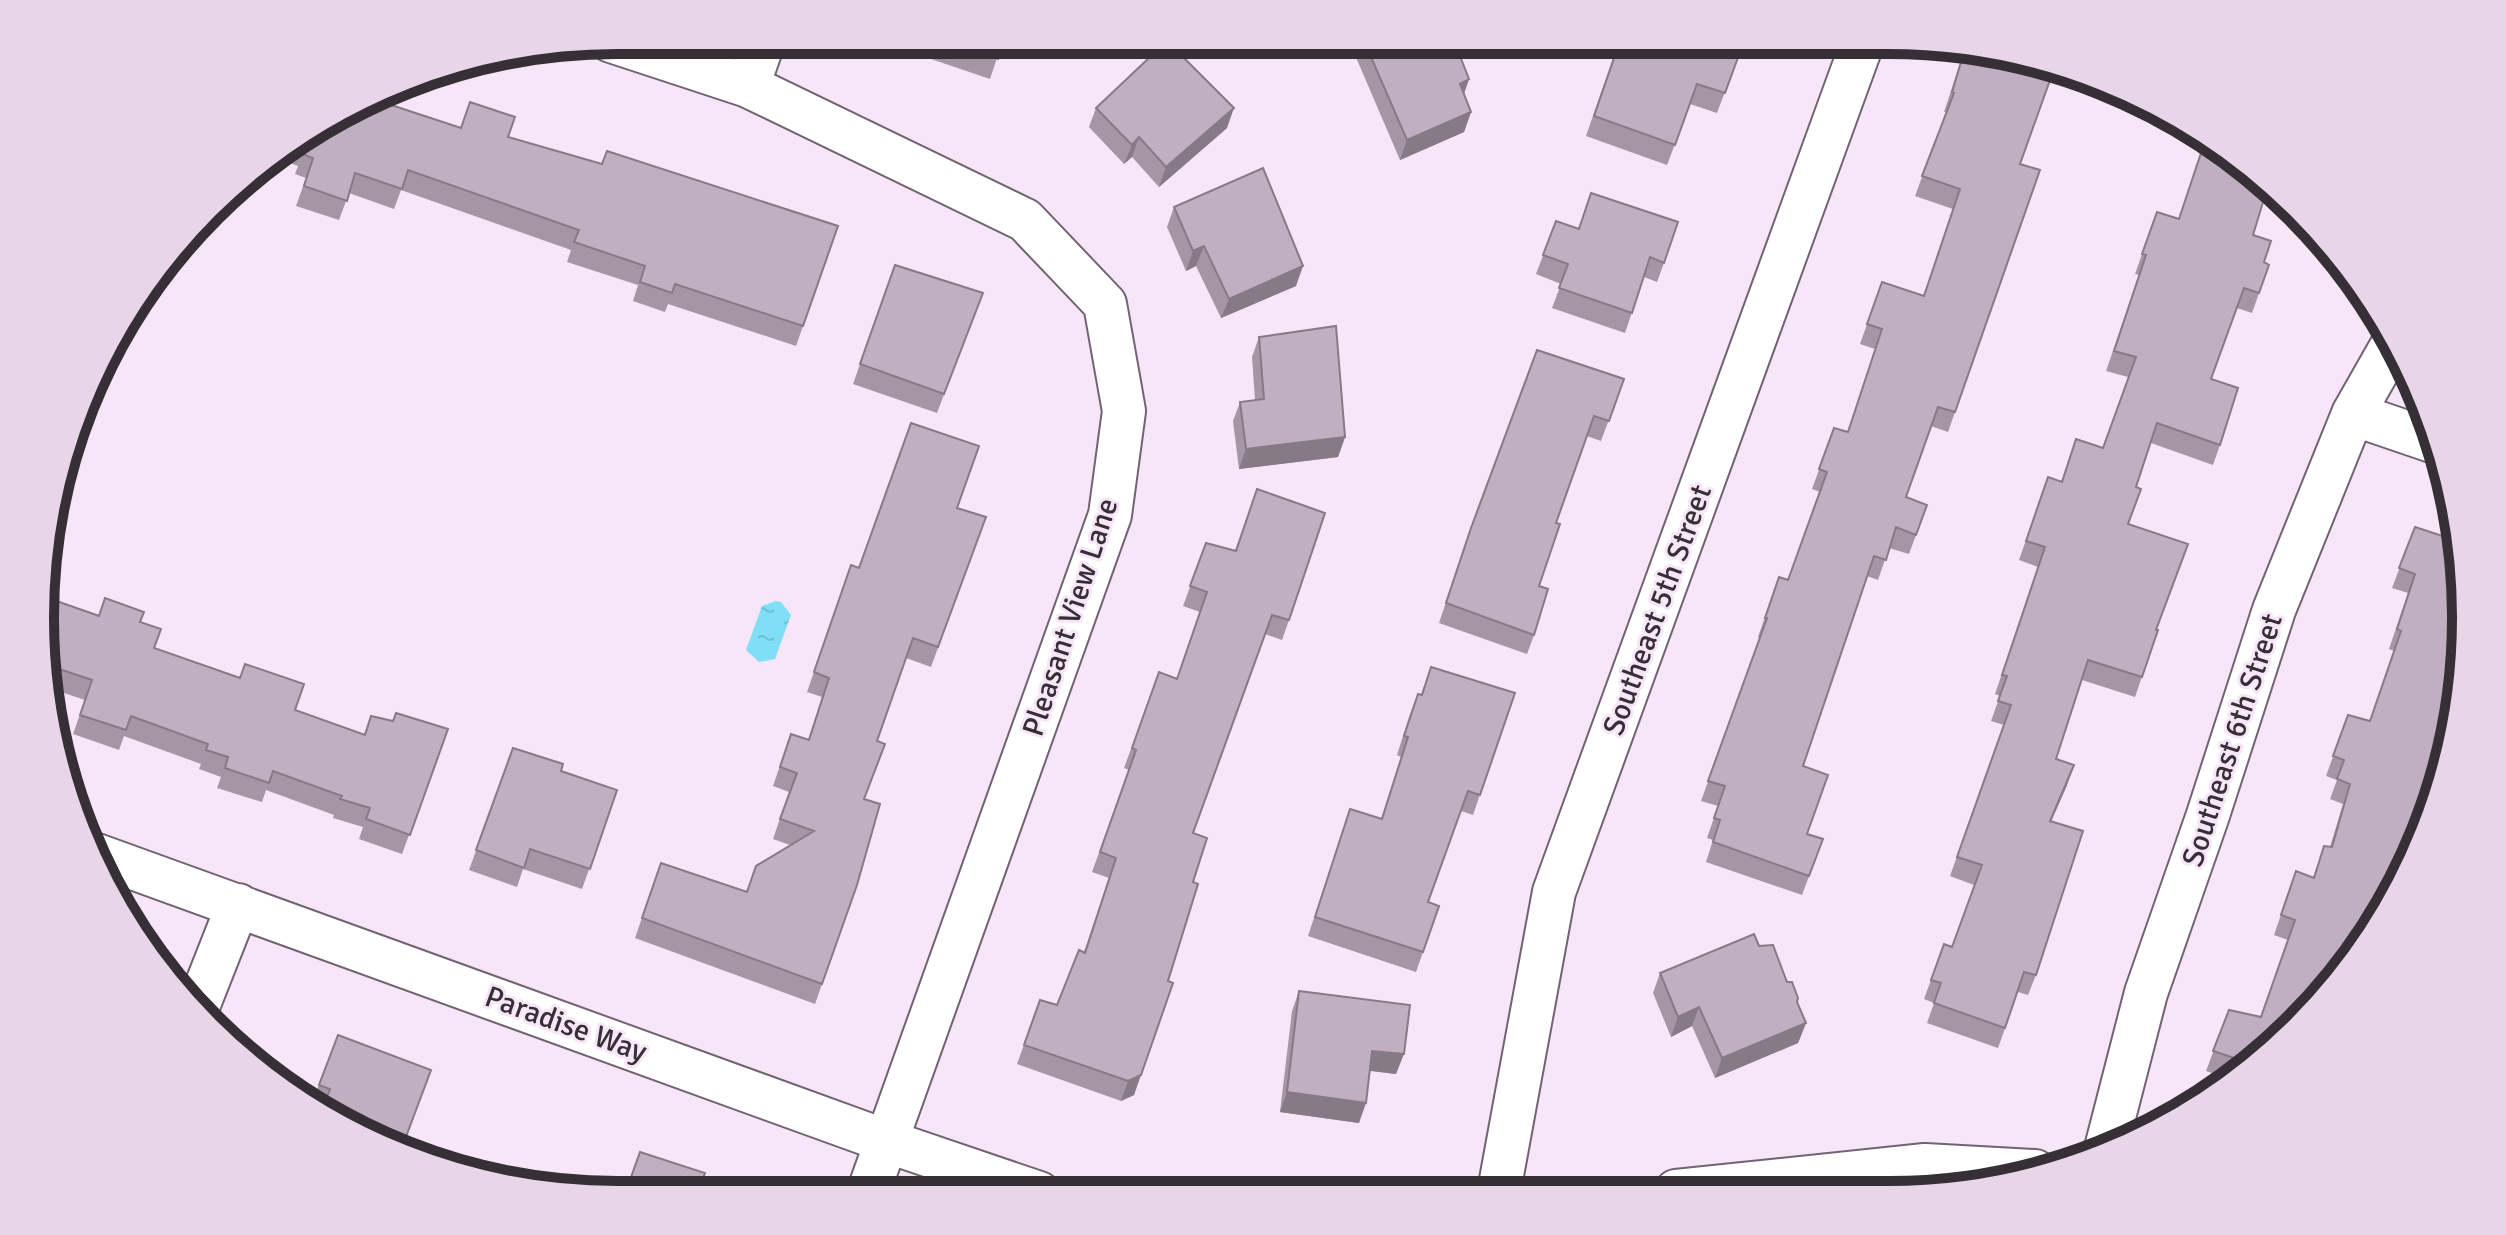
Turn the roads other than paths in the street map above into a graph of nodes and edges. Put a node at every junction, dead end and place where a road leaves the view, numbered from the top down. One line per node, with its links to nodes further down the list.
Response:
1 (651, 54): 4 (street, Pleasant View Lane)
2 (759, 54): 4 (street)
3 (1858, 54): 16 (street, Southeast 5th Street)
4 (748, 86): 12 (street, Pleasant View Lane)
5 (2387, 355): 6 (street, Southeast 6th Street)
6 (2353, 414): 7 (street); 11 (street, Southeast 6th Street)
7 (2423, 438)
8 (109, 859): 9 (street, Paradise Way)
9 (238, 905): 10 (street); 12 (street, Paradise Way)
10 (202, 997)
11 (2109, 1136)
12 (886, 1141): 14 (street, Pleasant View Lane); 15 (street, Paradise Way)
13 (2002, 1169): 17 (street)
14 (872, 1181)
15 (1004, 1181)
16 (1501, 1181)
17 (1772, 1181)

